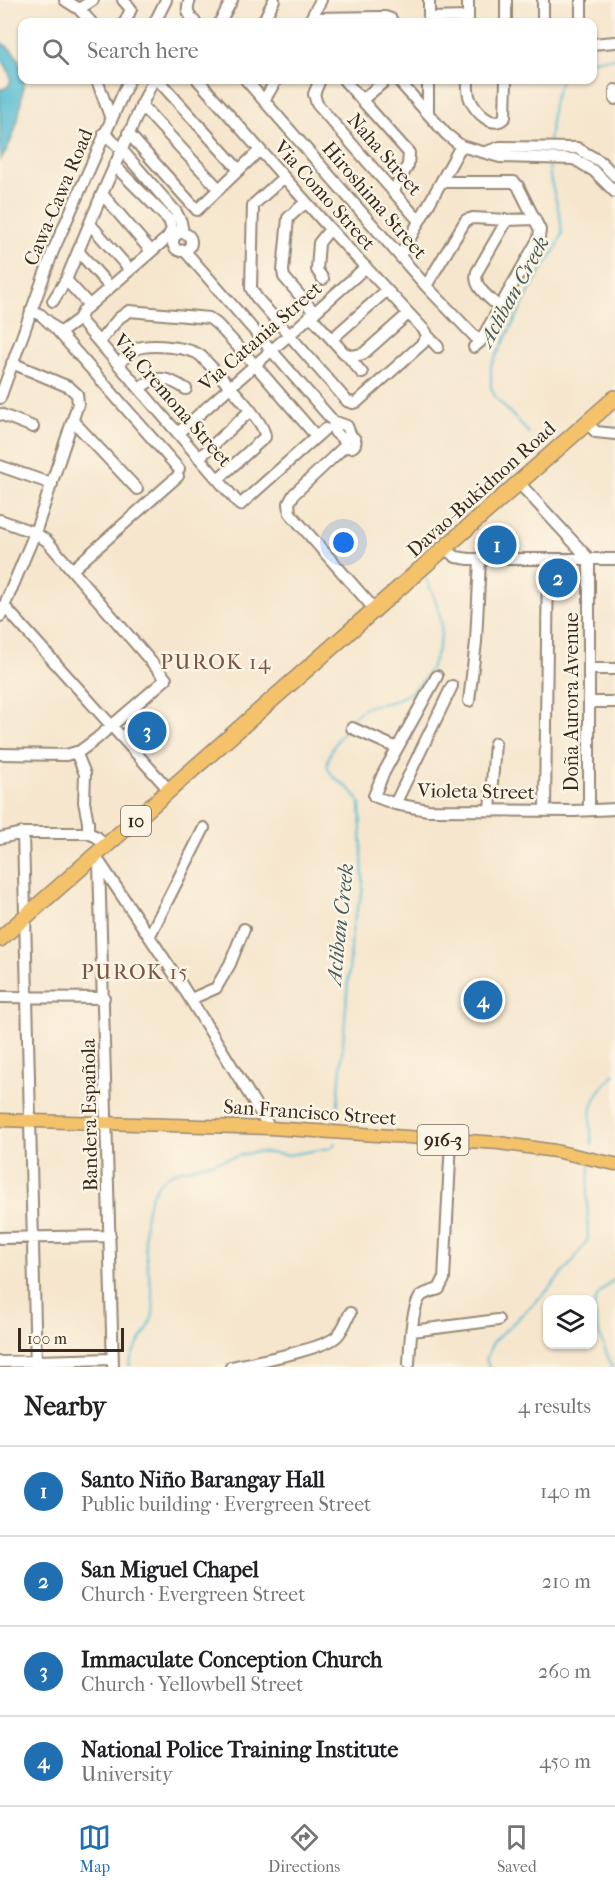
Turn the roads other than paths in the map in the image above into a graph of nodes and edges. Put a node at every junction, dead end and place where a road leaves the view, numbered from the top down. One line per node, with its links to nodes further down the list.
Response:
1 (65, 0): 14 (street)
2 (93, 0): 14 (street)
3 (123, 0): 16 (street)
4 (166, 0): 17 (street)
5 (190, 0): 18 (street)
6 (232, 0): 19 (street)
7 (274, 0): 20 (street)
8 (321, 0): 21 (street)
9 (429, 0): 22 (street)
10 (468, 0): 23 (street)
11 (506, 0): 24 (street)
12 (543, 0): 25 (street)
13 (581, 0): 26 (street)
14 (79, 9): 15 (street)
15 (87, 18)
16 (127, 18)
17 (158, 18)
18 (192, 18)
19 (222, 18)
20 (265, 18)
21 (311, 18)
22 (429, 18)
23 (468, 18)
24 (506, 18)
25 (543, 18)
26 (581, 18)
27 (615, 42): 28 (street)
28 (597, 44)
29 (98, 84): 49 (street)
30 (127, 84): 49 (street, Cawa-Cawa Road)
31 (151, 84): 47 (street)
32 (163, 84): 56 (street)
33 (202, 84): 54 (street, Via Como Street)
34 (249, 84): 46 (street, Hiroshima Street)
35 (274, 84): 46 (street)
36 (318, 84): 61 (street, Naha Street)
37 (348, 84): 45 (street)
38 (381, 84): 45 (street)
39 (402, 84): 48 (street)
40 (428, 84): 48 (street)
41 (468, 84): 42 (street)
42 (506, 84)
43 (615, 90): 44 (street)
44 (615, 99)
45 (362, 100): 61 (street)
46 (264, 101): 73 (street, Hiroshima Street)
47 (141, 105): 51 (street); 60 (street)
48 (428, 113): 52 (street)
49 (111, 119): 50 (street, Cawa-Cawa Road)
50 (104, 133): 53 (street); 84 (street, Cawa-Cawa Road)
51 (128, 133): 53 (street); 60 (street)
52 (461, 146): 58 (street); 59 (street)
53 (121, 149): 55 (street); 70 (street)
54 (260, 150): 56 (street); 57 (street, Via Como Street)
55 (114, 165): 63 (street); 70 (street)
56 (239, 170): 60 (street)
57 (284, 177): 64 (street, Via Como Street); 90 (street)
58 (611, 177): 62 (street)
59 (441, 182): 65 (street); 67 (street)
60 (219, 189)
61 (393, 192): 67 (street, Naha Street)
62 (615, 192)
63 (102, 194): 68 (street); 72 (street)
64 (306, 202): 69 (street, Via Como Street); 85 (street)
65 (535, 219): 66 (street); 83 (street)
66 (507, 220): 78 (street); 83 (street)
67 (419, 221): 73 (street)
68 (90, 224): 71 (street); 75 (street)
69 (330, 229): 74 (street, Via Como Street); 76 (street)
70 (177, 231): 72 (street); 94 (street)
71 (78, 251): 77 (street); 79 (street)
72 (151, 251): 75 (street)
73 (400, 256): 78 (street, Hiroshima Street)
74 (366, 267): 80 (street, Via Como Street); 85 (street, Via Catania Street)
75 (130, 270): 79 (street)
76 (323, 279)
77 (66, 280): 81 (street); 82 (street)
78 (426, 286): 83 (street, Hiroshima Street)
79 (110, 287): 82 (street)
80 (386, 291): 86 (street, Via Como Street); 91 (street)
81 (53, 301)
82 (89, 305): 87 (street)
83 (499, 308)
84 (31, 310): 96 (street, Cawa-Cawa Road); 128 (street)
85 (312, 314): 90 (street, Via Catania Street); 91 (street)
86 (408, 314): 89 (street, Via Como Street); 95 (street)
87 (79, 319): 88 (street); 92 (street, Via Cremona Street)
88 (64, 330)
89 (427, 333): 93 (street, Via Como Street); 104 (street)
90 (291, 335): 94 (street, Via Catania Street); 104 (street)
91 (332, 339): 95 (street)
92 (99, 342): 97 (street, Via Cremona Street); 98 (street)
93 (438, 347)
94 (271, 352): 98 (street, Via Catania Street); 112 (street)
95 (347, 355): 99 (street)
96 (12, 363): 103 (street, Cawa-Cawa Road); 109 (street)
97 (118, 364): 100 (street); 101 (street, Via Cremona Street)
98 (255, 365): 100 (street, Via Catania Street); 112 (street)
99 (362, 372)
100 (229, 387): 106 (street); 113 (street, Via Catania Street)
101 (140, 389): 102 (street); 113 (street, Via Cremona Street)
102 (186, 389)
103 (0, 398)
104 (345, 398): 108 (street)
105 (615, 398): 110 (highway, Davao-Bukidnon Road / 10)
106 (250, 411): 115 (street); 117 (street)
107 (0, 414): 111 (street)
108 (358, 414)
109 (73, 421): 119 (street); 120 (street)
110 (586, 423): 114 (street); 118 (highway, Davao-Bukidnon Road / 10)
111 (33, 427)
112 (325, 429): 117 (street, Via Cremona Street); 129 (street)
113 (178, 433): 115 (street, Via Cremona Street)
114 (615, 435)
115 (199, 458): 117 (street, Via Cremona Street)
116 (0, 466): 119 (street)
117 (218, 479)
118 (519, 483): 123 (highway, Davao-Bukidnon Road / 10); 126 (street)
119 (52, 484): 122 (street)
120 (137, 489)
121 (0, 520): 122 (street)
122 (35, 533): 128 (street); 130 (street)
123 (445, 549): 124 (street); 129 (highway, Davao-Bukidnon Road / 10)
124 (480, 559): 125 (street); 135 (street)
125 (548, 559): 126 (street); 149 (street)
126 (589, 559): 127 (street); 131 (street, Doña Aurora Avenue)
127 (615, 559)
128 (72, 570): 138 (street)
129 (376, 611): 144 (highway, 10)
130 (3, 612): 138 (street)
131 (589, 669): 132 (street); 136 (street, Doña Aurora Avenue)
132 (615, 669)
133 (436, 676): 141 (street)
134 (452, 686): 145 (street)
135 (469, 701)
136 (589, 702): 137 (street); 146 (street, Doña Aurora Avenue)
137 (615, 702)
138 (110, 726): 142 (street); 144 (street)
139 (352, 728): 141 (street)
140 (495, 743): 148 (street)
141 (397, 748): 145 (street, Violeta Street)
142 (76, 752): 143 (street); 152 (street)
143 (0, 754)
144 (170, 791): 154 (highway, 10)
145 (395, 804): 148 (street, Violeta Street)
146 (589, 809): 147 (street, Violeta Street); 149 (street, Violeta Street)
147 (615, 809)
148 (490, 810): 149 (street, Violeta Street)
149 (545, 810)
150 (204, 828): 157 (street)
151 (23, 833): 152 (street); 153 (street); 155 (street)
152 (87, 833): 154 (street)
153 (0, 838)
154 (100, 855): 155 (highway, 10); 157 (street); 161 (street, Bandera Española)
155 (25, 918): 158 (highway, 10); 160 (street)
156 (244, 929): 162 (street)
157 (150, 935): 162 (street)
158 (0, 939)
159 (0, 997): 160 (street)
160 (27, 997): 161 (street); 164 (street)
161 (104, 998): 165 (street, Bandera Española)
162 (191, 999): 166 (street)
163 (0, 1120): 164 (main road, San Francisco Street / 916-3)
164 (30, 1120): 165 (main road, San Francisco Street / 916-3); 170 (street)
165 (107, 1122): 166 (main road, San Francisco Street / 916-3); 169 (street, Bandera Española)
166 (270, 1128): 167 (main road, San Francisco Street / 916-3)
167 (452, 1140): 168 (main road, San Francisco Street / 916-3); 174 (street)
168 (615, 1164)
169 (110, 1236): 170 (street); 176 (street, Bandera Española)
170 (33, 1237): 171 (street); 177 (street)
171 (0, 1238)
172 (350, 1312): 178 (street)
173 (498, 1320): 174 (street)
174 (412, 1331): 179 (street)
175 (0, 1362): 177 (street)
176 (113, 1363): 177 (street)
177 (36, 1364)
178 (262, 1364): 180 (street)
179 (409, 1364)
180 (231, 1367)

